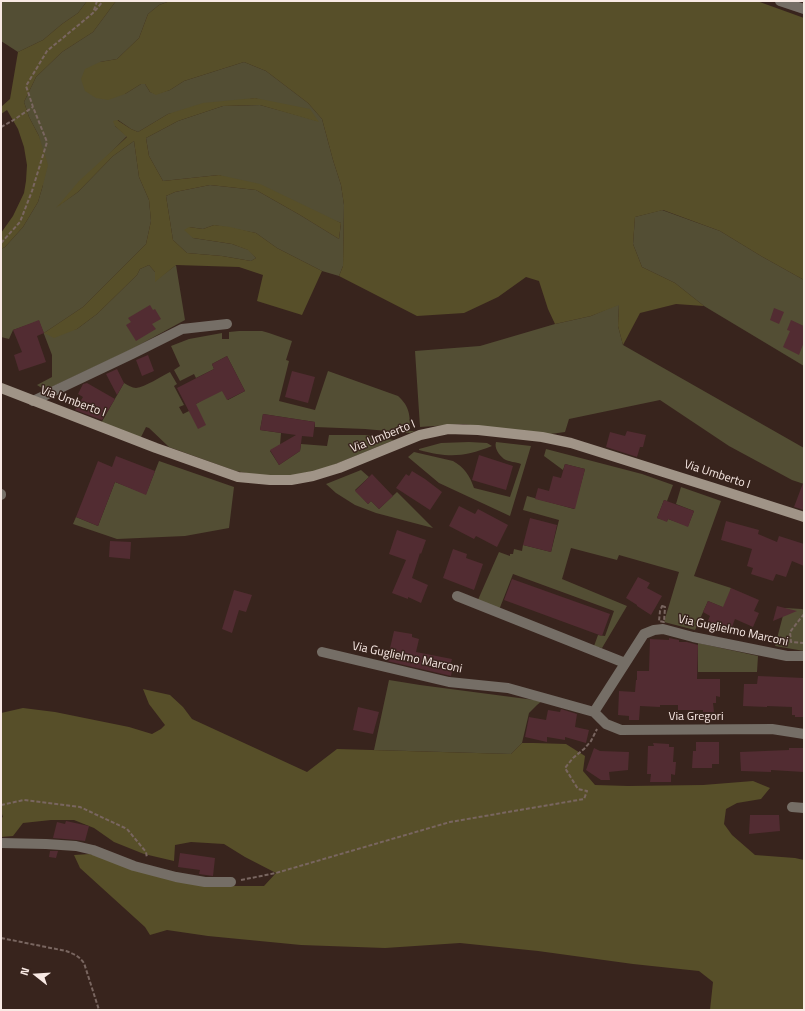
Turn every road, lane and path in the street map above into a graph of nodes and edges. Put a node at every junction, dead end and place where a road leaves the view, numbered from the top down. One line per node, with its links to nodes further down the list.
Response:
1 (97, 1): 5 (path)
2 (103, 1): 5 (path)
3 (780, 1): 4 (street)
4 (804, 9)
5 (93, 13): 6 (path)
6 (33, 107): 7 (path); 8 (path)
7 (1, 128)
8 (1, 243)
9 (227, 324): 11 (street)
10 (1, 388): 11 (main road, Via Umberto I)
11 (33, 401): 12 (main road, Via Umberto I)
12 (804, 517)
13 (457, 596): 19 (street)
14 (804, 614): 16 (path)
15 (659, 621): 15 (path)
16 (804, 643)
17 (322, 652): 20 (street, Via Guglielmo Marconi)
18 (804, 656): 19 (street, Via Guglielmo Marconi)
19 (625, 663): 20 (street, Via Guglielmo Marconi)
20 (594, 712): 21 (street, Via Gregori); 27 (path)
21 (804, 734)
22 (1, 805): 26 (path)
23 (792, 807): 24 (street)
24 (804, 808)
25 (1, 844): 26 (street)
26 (151, 870): 27 (street)
27 (231, 882)
28 (1, 938): 29 (path)
29 (99, 1010)

